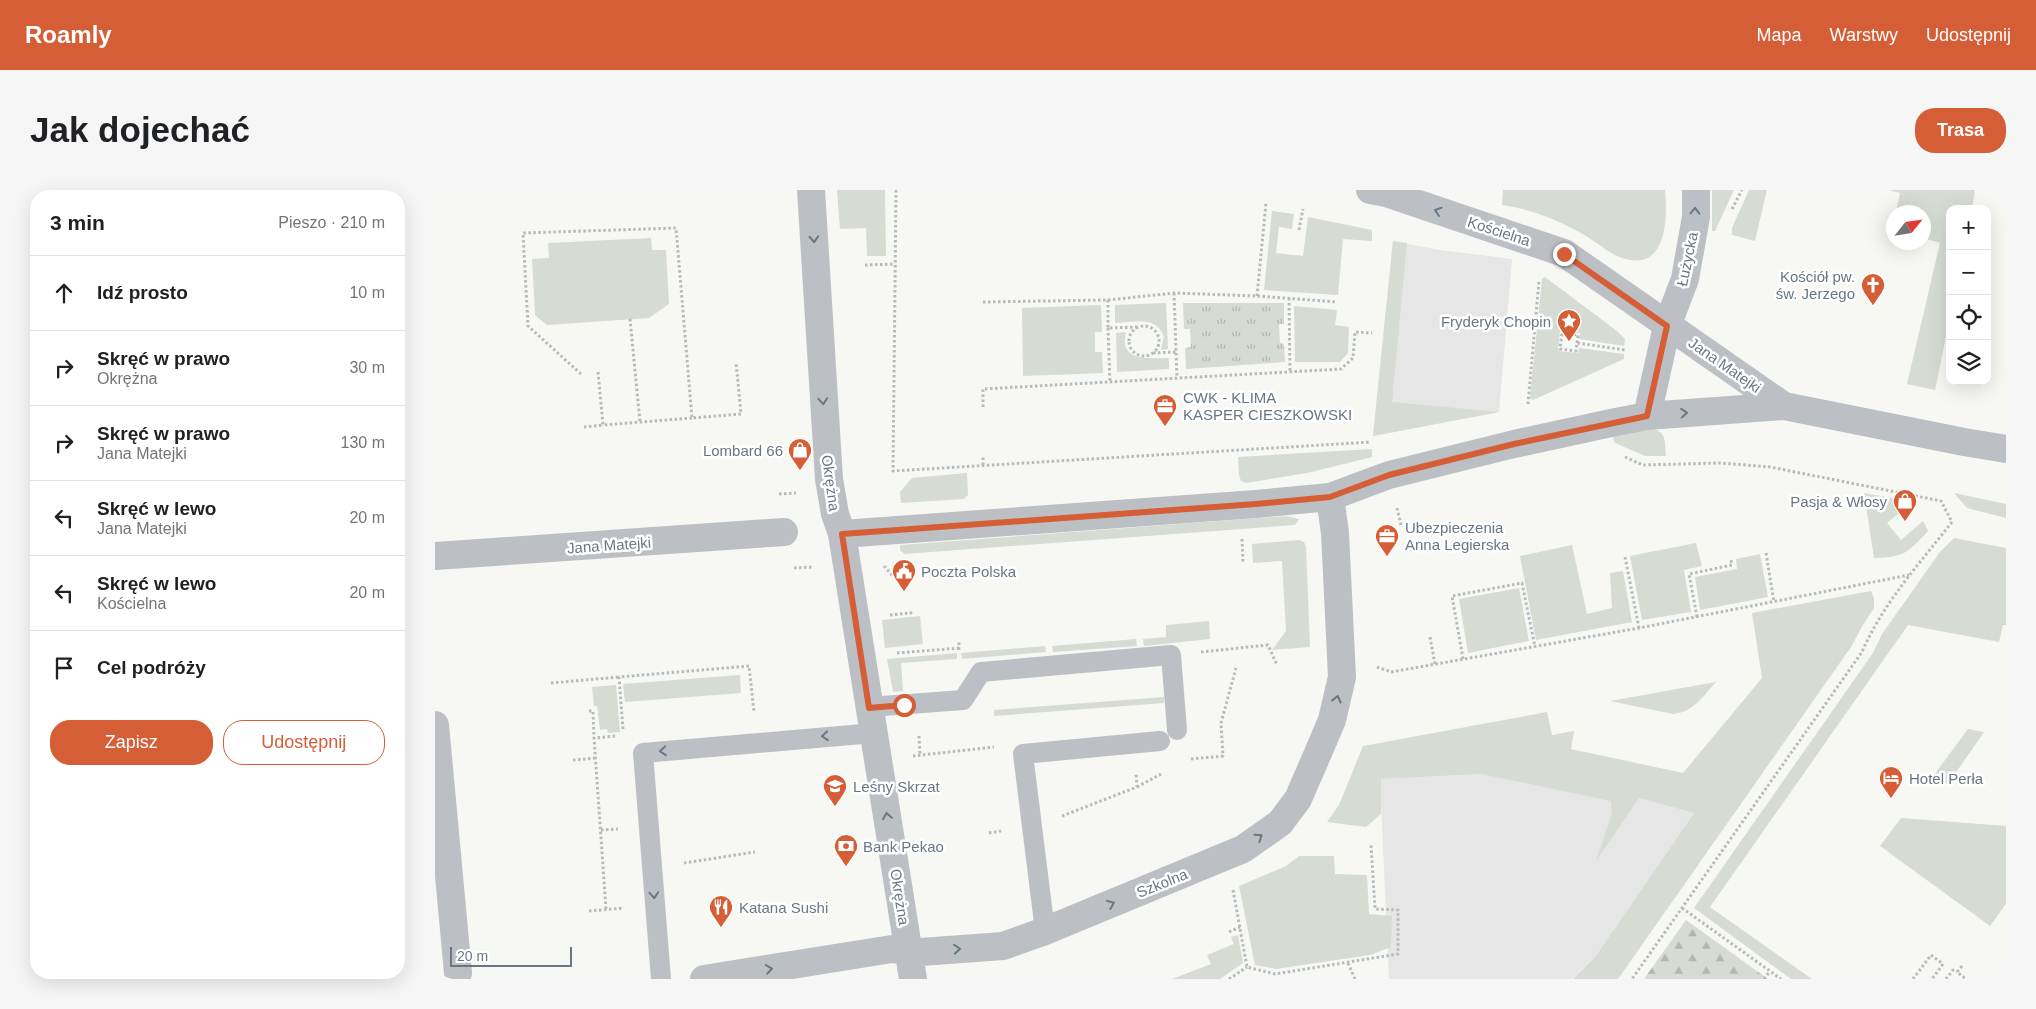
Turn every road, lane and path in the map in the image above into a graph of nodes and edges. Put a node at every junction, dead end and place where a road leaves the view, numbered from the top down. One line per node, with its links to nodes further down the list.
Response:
1 (811, 190): 47 (street, Okrężna, one-way to 47)
2 (895, 190): 8 (path)
3 (1370, 190): 18 (street, Kościelna, one-way to 3)
4 (1696, 190): 18 (street, Łużycka, one-way to 4)
5 (1266, 203): 12 (path)
6 (1303, 209): 7 (path)
7 (1299, 230)
8 (895, 264): 9 (path); 44 (path)
9 (865, 265)
10 (1540, 273): 34 (path)
11 (1173, 293): 12 (path); 14 (path); 24 (path)
12 (1257, 296): 13 (path)
13 (1289, 298): 16 (path); 28 (path)
14 (1107, 300): 15 (path); 20 (path)
15 (983, 302)
16 (1337, 302)
17 (629, 319): 37 (path)
18 (1667, 326): 32 (street, Jana Matejki); 35 (street)
19 (1138, 327): 20 (path); 25 (path); 25 (path)
20 (1108, 328): 31 (path)
21 (1372, 333): 28 (path)
22 (1577, 343): 22 (path); 23 (path)
23 (1631, 351)
24 (1176, 352): 25 (path); 30 (path)
25 (1152, 353)
26 (737, 362): 36 (path)
27 (598, 372): 38 (path)
28 (1290, 372): 30 (path)
29 (581, 374): 36 (path)
30 (1177, 378): 31 (path)
31 (1110, 382): 33 (path)
32 (1784, 406): 35 (street, Jana Matejki, one-way to 32); 41 (street, Jana Matejki)
33 (983, 407)
34 (1527, 411)
35 (1647, 416): 45 (street, Jana Matejki)
36 (692, 418): 37 (path)
37 (640, 422): 38 (path)
38 (603, 426): 39 (path)
39 (584, 427)
40 (1373, 442): 44 (path)
41 (2006, 449)
42 (1619, 454): 56 (path)
43 (983, 456): 44 (path)
44 (983, 465)
45 (1330, 497): 47 (street, Jana Matejki); 92 (street, Szkolna, one-way to 45)
46 (784, 532): 50 (street, Jana Matejki)
47 (842, 534): 72 (street, Okrężna)
48 (1242, 539): 54 (path)
49 (1766, 553): 57 (path)
50 (435, 556)
51 (1625, 557): 61 (path)
52 (1731, 560): 60 (path)
53 (883, 564): 55 (path)
54 (1243, 564)
55 (892, 575)
56 (1909, 575): 57 (path); 89 (path)
57 (1775, 602): 60 (path)
58 (910, 610): 59 (path)
59 (885, 616)
60 (1697, 617): 61 (path)
61 (1639, 628): 63 (path)
62 (1430, 637): 66 (path)
63 (1535, 647): 65 (path); 65 (path)
64 (1171, 655): 67 (path); 72 (lane); 74 (lane)
65 (1463, 659): 66 (path)
66 (1435, 664): 68 (path)
67 (1277, 665)
68 (1377, 666)
69 (619, 677): 70 (path); 75 (path); 77 (path)
70 (551, 683)
71 (589, 712): 75 (path)
72 (872, 720): 77 (lane, one-way to 77); 94 (street, Okrężna, one-way to 72)
73 (435, 725): 101 (street)
74 (1177, 730)
75 (595, 738): 81 (path)
76 (1160, 741): 78 (lane)
77 (757, 742): 87 (lane, one-way to 87)
78 (1133, 744): 79 (lane); 83 (path)
79 (1023, 754): 80 (path); 83 (lane)
80 (912, 756)
81 (596, 758): 82 (path); 90 (path)
82 (573, 760)
83 (1032, 827): 84 (path); 92 (lane)
84 (989, 833)
85 (1371, 844): 96 (path)
86 (755, 852): 87 (path)
87 (651, 868): 102 (lane, one-way to 102)
88 (1232, 885): 91 (path)
89 (1682, 908): 99 (path); 107 (path)
90 (606, 909)
91 (1240, 927): 93 (path); 98 (path)
92 (1045, 931): 94 (street, Szkolna, one-way to 92)
93 (1229, 932)
94 (908, 951): 103 (street, Szkolna, one-way to 94); 104 (street, Okrężna)
95 (435, 955): 101 (street)
96 (1348, 964): 98 (path); 106 (path)
97 (1962, 966): 100 (path)
98 (1247, 967): 105 (path)
99 (1770, 971): 108 (path); 109 (path)
100 (1957, 972): 112 (path); 113 (path)
101 (447, 976)
102 (661, 979)
103 (704, 979)
104 (913, 979)
105 (1229, 979)
106 (1355, 979)
107 (1632, 979)
108 (1764, 979)
109 (1781, 979)
110 (1913, 979): 111 (path)
111 (1932, 979)
112 (1946, 979)
113 (1966, 979)

